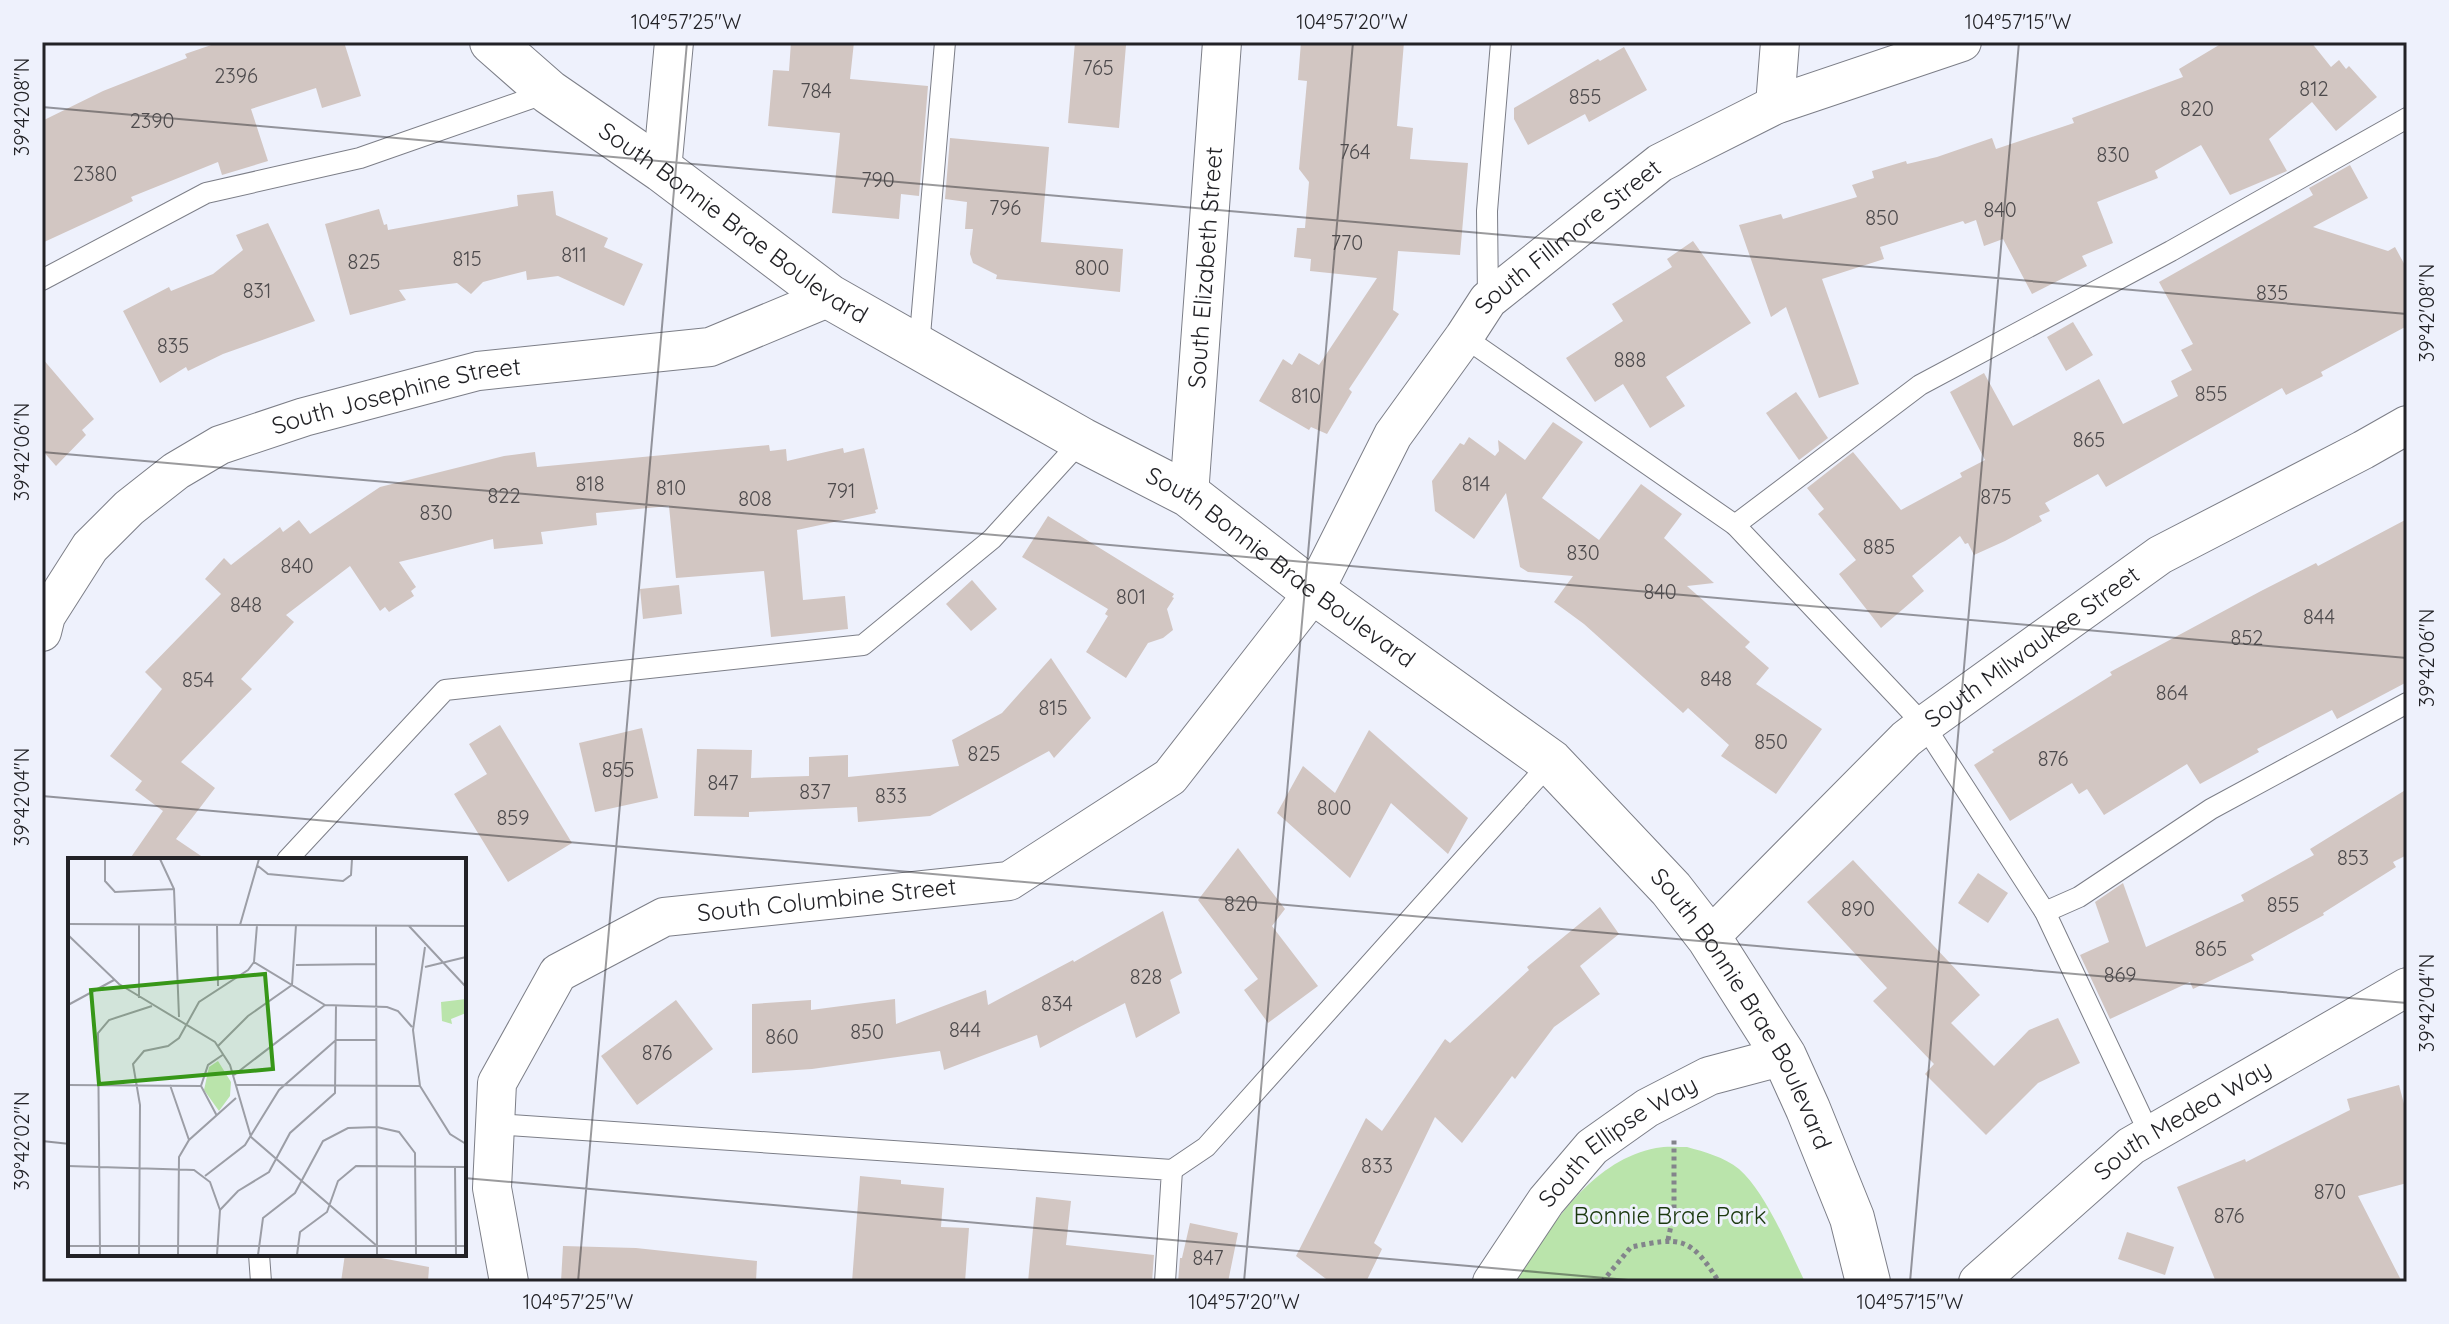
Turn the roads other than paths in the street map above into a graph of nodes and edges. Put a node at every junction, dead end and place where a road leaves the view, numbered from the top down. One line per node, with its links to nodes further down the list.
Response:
1 (492, 42): 8 (street, South Bonnie Brae Boulevard)
2 (674, 42): 11 (street)
3 (945, 42): 16 (lane)
4 (1222, 42): 19 (street, South Elizabeth Street)
5 (1501, 42): 14 (lane)
6 (1780, 42): 9 (street)
7 (1962, 42): 9 (street, South Fillmore Street)
8 (549, 92): 11 (street, South Bonnie Brae Boulevard); 12 (lane)
9 (1775, 105): 14 (street, South Fillmore Street)
10 (2407, 118): 20 (lane)
11 (662, 170): 13 (street, South Bonnie Brae Boulevard)
12 (42, 280)
13 (830, 297): 16 (street, South Bonnie Brae Boulevard); 22 (street, South Josephine Street)
14 (1488, 300): 15 (street, South Fillmore Street)
15 (1464, 337): 20 (lane); 21 (street, South Fillmore Street)
16 (919, 347): 18 (street, South Bonnie Brae Boulevard)
17 (2407, 425): 24 (street, South Milwaukee Street)
18 (1082, 440): 19 (street, South Bonnie Brae Boulevard); 26 (lane)
19 (1189, 495): 21 (street, South Bonnie Brae Boulevard)
20 (1735, 525): 24 (lane)
21 (1314, 592): 25 (street, South Bonnie Brae Boulevard); 31 (street, South Columbine Street)
22 (42, 632)
23 (2407, 703): 27 (lane)
24 (1924, 725): 27 (lane); 28 (street, South Milwaukee Street)
25 (1551, 762): 28 (street, South Bonnie Brae Boulevard); 33 (lane)
26 (289, 858)
27 (2045, 912): 32 (lane)
28 (1709, 938): 30 (street, South Bonnie Brae Boulevard)
29 (2407, 987): 32 (street, South Medea Way)
30 (1784, 1056): 38 (street, South Ellipse Way); 39 (street, South Bonnie Brae Boulevard)
31 (495, 1124): 33 (lane); 36 (street, South Columbine Street)
32 (2150, 1135): 40 (street, South Medea Way)
33 (1172, 1170): 37 (lane)
34 (259, 1256): 35 (lane)
35 (261, 1282)
36 (509, 1282)
37 (1165, 1282)
38 (1492, 1282)
39 (1868, 1282)
40 (1978, 1282)

